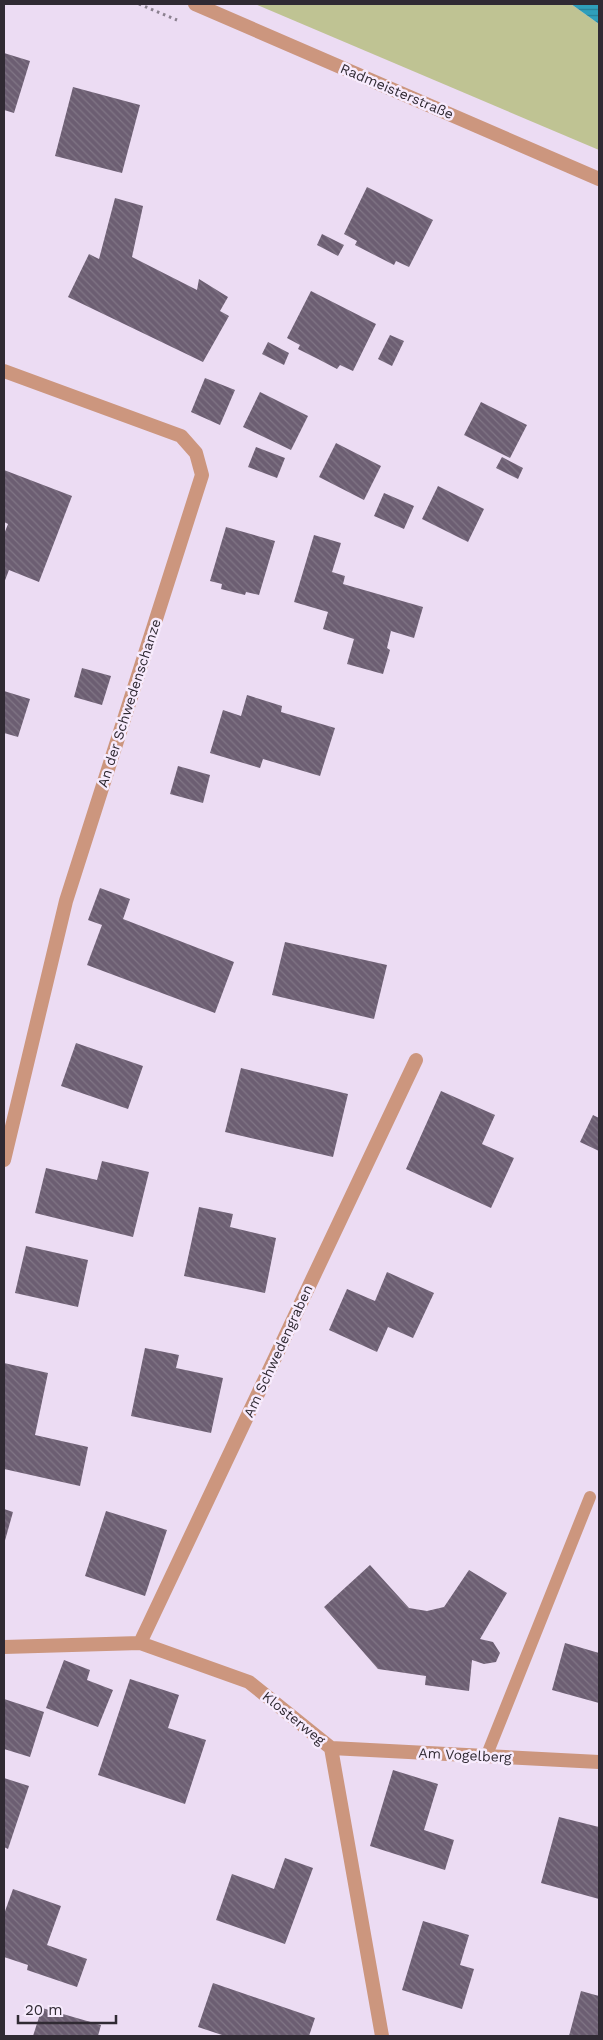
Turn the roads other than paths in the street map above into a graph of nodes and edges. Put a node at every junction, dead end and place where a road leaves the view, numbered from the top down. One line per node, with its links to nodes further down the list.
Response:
1 (195, 4): 2 (street, Radmeisterstraße)
2 (599, 180)
3 (4, 370): 5 (street, An der Schwedenschanze)
4 (416, 1060): 8 (street, Am Schwedengraben)
5 (7, 1129): 6 (street, An der Schwedenschanze)
6 (4, 1160)
7 (590, 1497): 11 (lane)
8 (140, 1642): 9 (street, Klosterweg); 10 (street, Klosterweg)
9 (4, 1647)
10 (331, 1748): 11 (street, Am Vogelberg); 13 (street, Klosterweg)
11 (486, 1757): 12 (street, Am Vogelberg)
12 (599, 1762)
13 (382, 2036)

